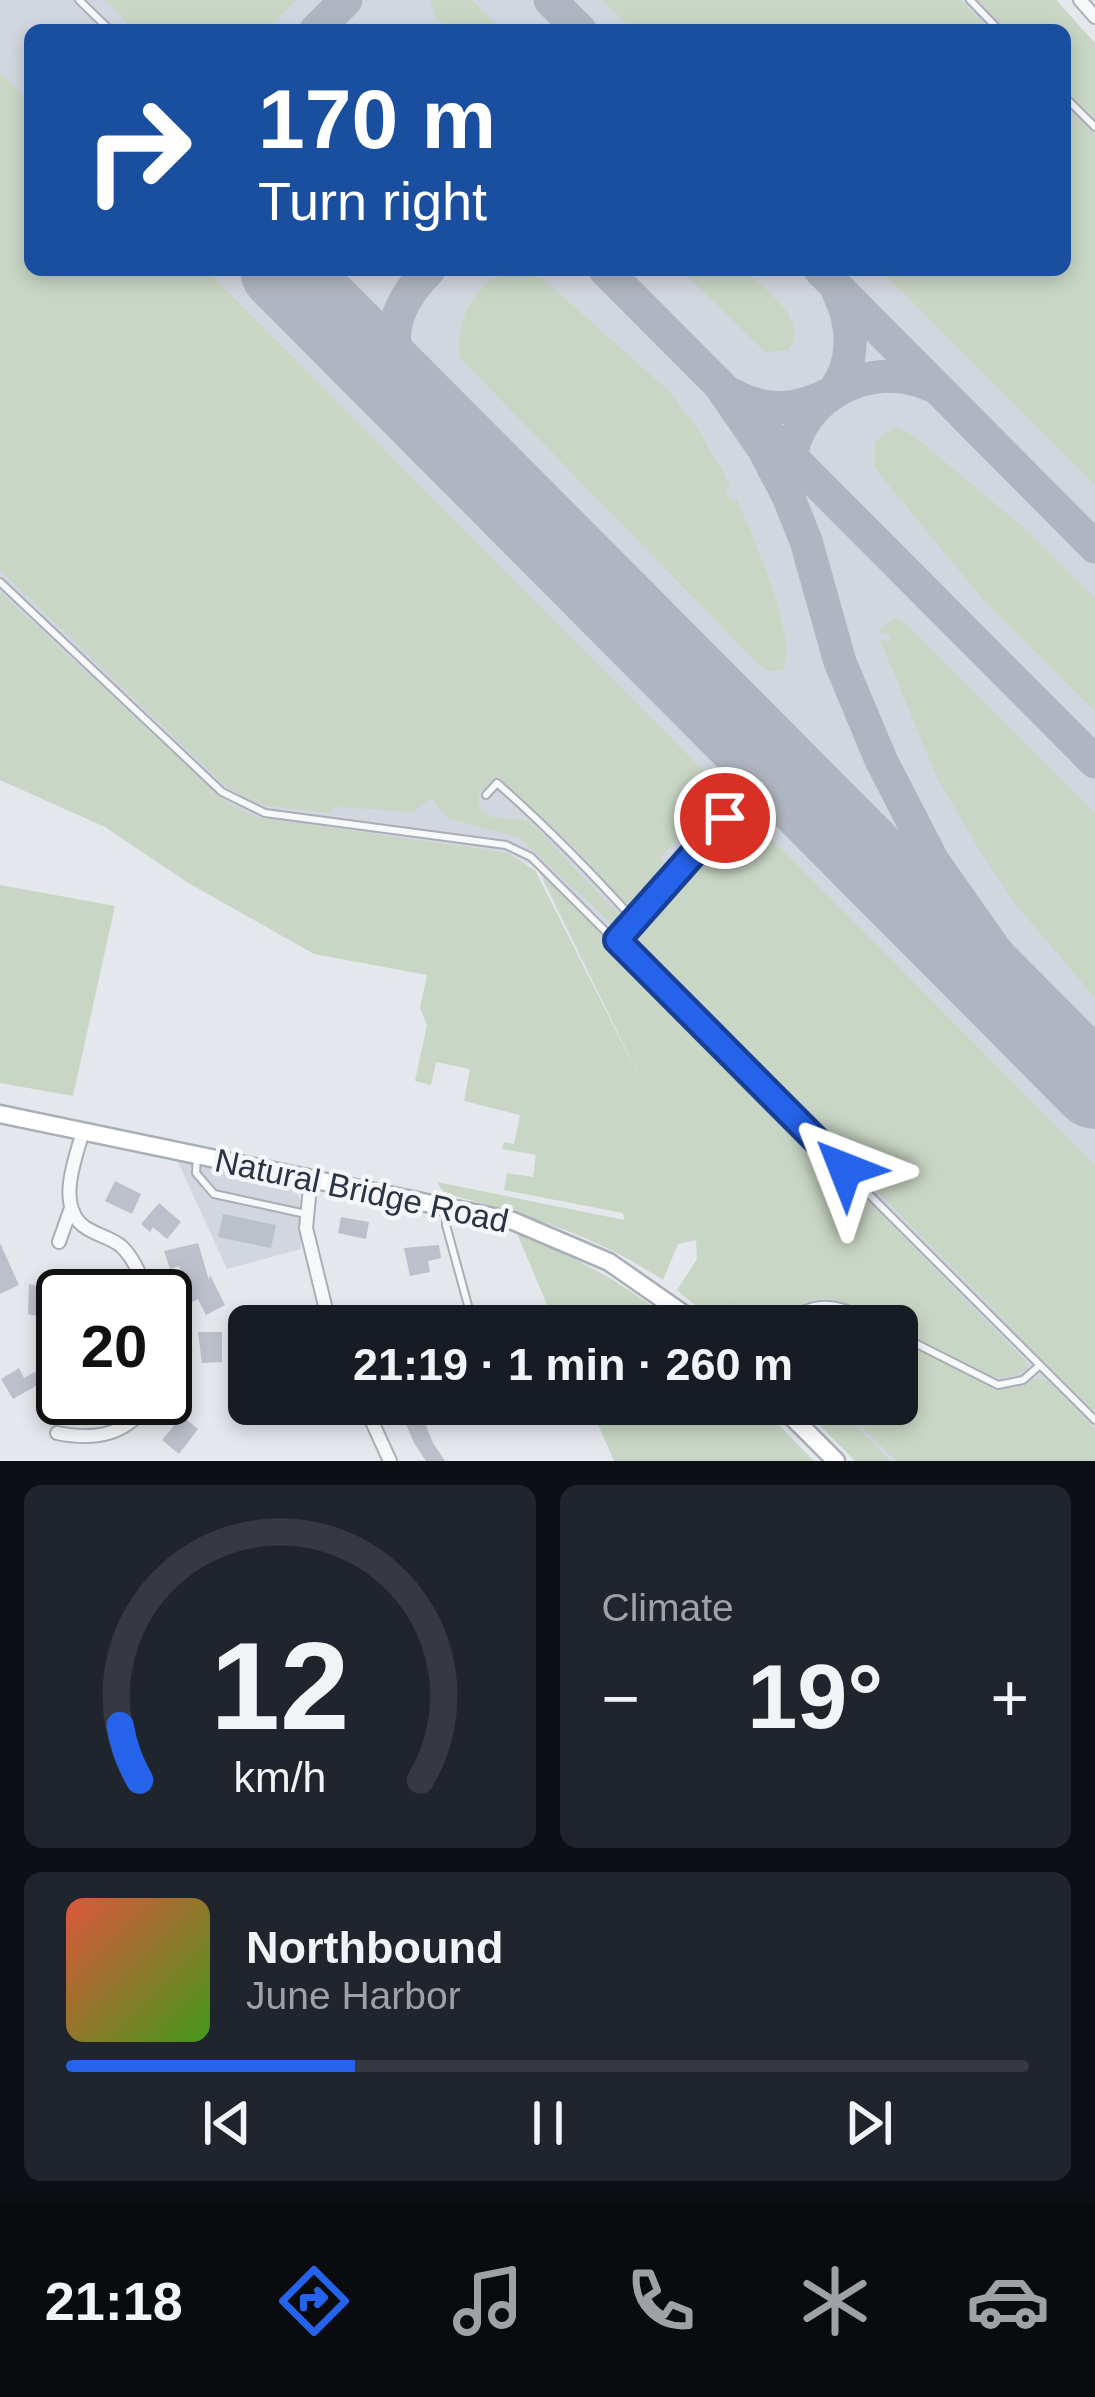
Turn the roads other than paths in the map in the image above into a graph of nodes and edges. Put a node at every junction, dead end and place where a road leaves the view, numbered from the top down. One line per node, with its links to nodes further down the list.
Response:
1 (79, 0): 5 (lane)
2 (970, 0): 6 (lane)
3 (1080, 0): 4 (street)
4 (1095, 17)
5 (104, 24)
6 (993, 24)
7 (1071, 103): 8 (lane)
8 (1095, 127)
9 (0, 582): 13 (lane)
10 (486, 795): 12 (lane)
11 (715, 807): 12 (lane)
12 (634, 921): 13 (lane)
13 (617, 940): 27 (lane)
14 (0, 1114): 15 (main road, Natural Bridge Road)
15 (83, 1131): 16 (main road, Natural Bridge Road); 19 (street)
16 (197, 1155): 17 (main road, Natural Bridge Road); 20 (lane)
17 (311, 1178): 18 (main road, Natural Bridge Road); 20 (street)
18 (446, 1204): 24 (lane); 25 (main road, Natural Bridge Road)
19 (71, 1208): 21 (street); 22 (street)
20 (307, 1214): 23 (street)
21 (59, 1242)
22 (137, 1269)
23 (323, 1305)
24 (468, 1305)
25 (674, 1305)
26 (918, 1345): 27 (lane)
27 (1040, 1365): 28 (lane)
28 (1095, 1420)
29 (124, 1425): 32 (street)
30 (374, 1425): 33 (street)
31 (800, 1425): 34 (main road)
32 (56, 1433)
33 (390, 1461)
34 (836, 1461)

